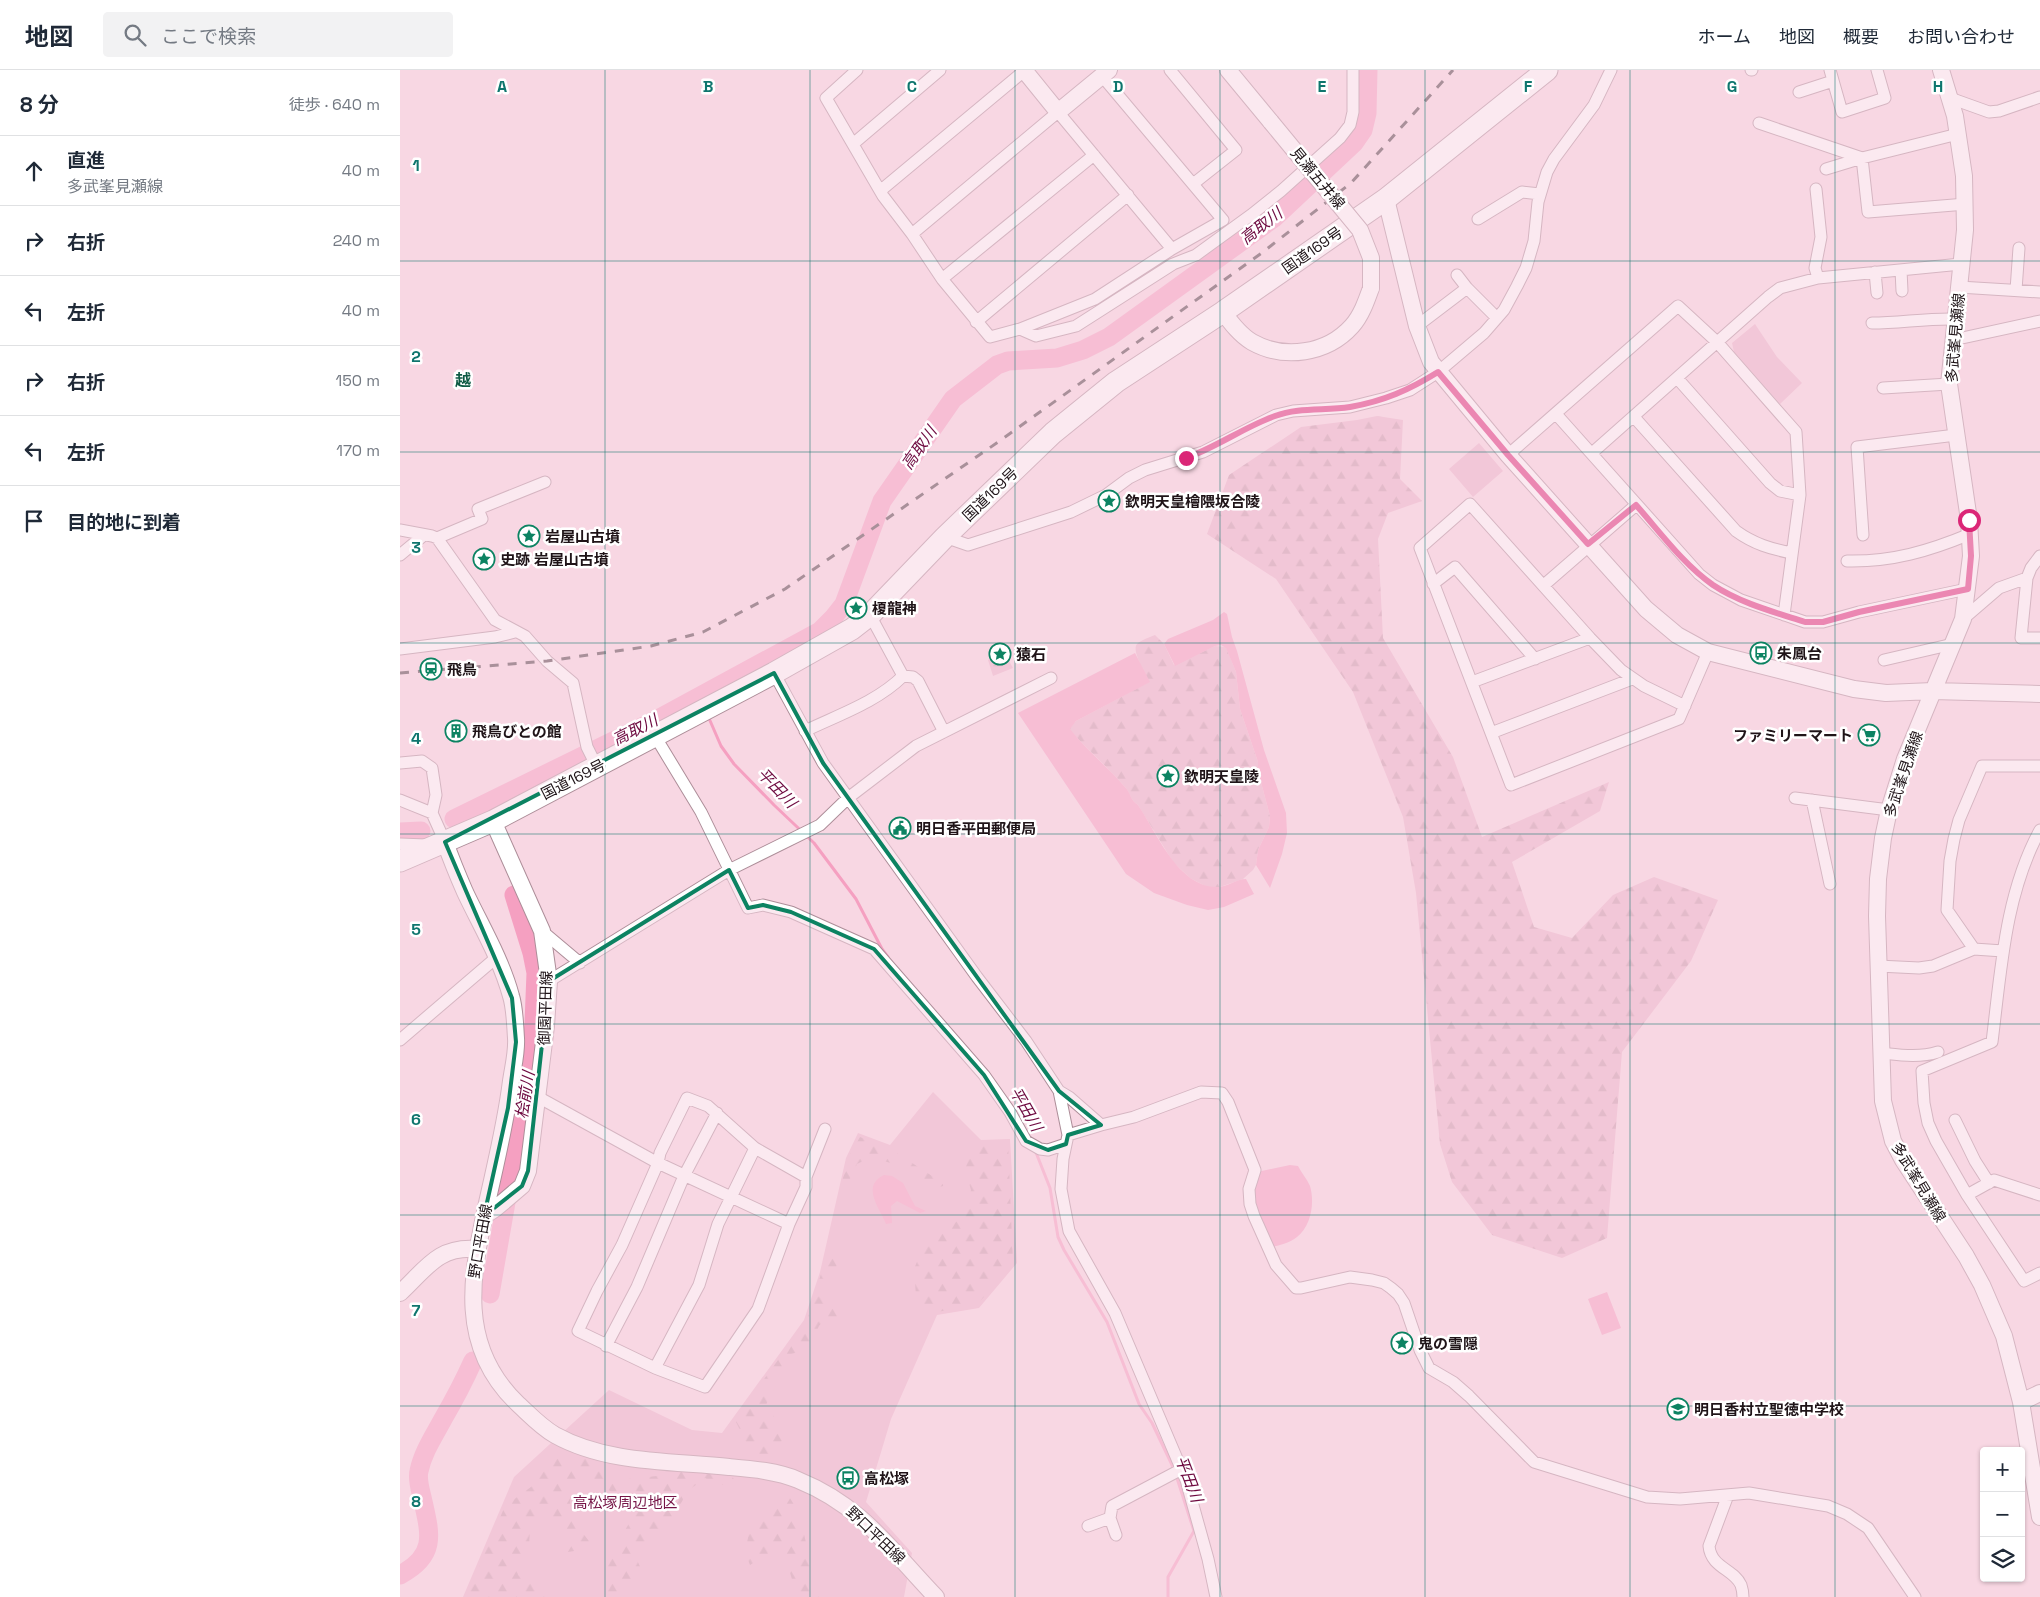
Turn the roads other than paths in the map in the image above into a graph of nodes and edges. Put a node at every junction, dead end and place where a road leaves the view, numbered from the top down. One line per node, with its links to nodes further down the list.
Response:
1 (857, 70): 19 (street)
2 (940, 70): 19 (street)
3 (1024, 70): 16 (main road); 25 (street)
4 (1170, 70): 23 (street)
5 (1228, 70): 46 (main road, 見瀬五井線, bridge)
6 (1353, 70): 53 (street)
7 (1547, 70): 28 (highway, 国道169号)
8 (1611, 70): 26 (street)
9 (1877, 70): 12 (street)
10 (1942, 70): 15 (main road, 多武峯見瀬線)
11 (1106, 73): 16 (main road); 23 (street)
12 (1831, 76): 13 (street)
13 (1799, 92)
14 (2040, 97): 15 (street)
15 (1950, 98): 18 (main road, 多武峯見瀬線)
16 (1058, 112): 20 (street); 31 (street)
17 (1759, 123): 21 (street)
18 (1958, 134): 21 (street); 29 (main road, 多武峯見瀬線)
19 (853, 144): 25 (street)
20 (1094, 155): 27 (street); 39 (street)
21 (1862, 158): 22 (street); 29 (street)
22 (1826, 169)
23 (1193, 184): 33 (street)
24 (1816, 189): 38 (street)
25 (880, 191): 31 (street)
26 (1540, 194): 30 (street); 47 (street)
27 (1128, 195): 33 (street); 49 (street)
28 (1386, 199): 46 (highway, 国道169号); 52 (main road)
29 (1966, 204): 34 (main road, 多武峯見瀬線)
30 (1478, 219)
31 (912, 234): 39 (street)
32 (2019, 248): 42 (street)
33 (1172, 249): 53 (street)
34 (1961, 264): 35 (street); 40 (main road, 多武峯見瀬線)
35 (1901, 270): 36 (street); 43 (street)
36 (1875, 272): 38 (street); 45 (street)
37 (1457, 275): 41 (street)
38 (1818, 278): 55 (street)
39 (942, 279): 49 (street)
40 (1959, 287): 42 (street); 48 (main road, 多武峯見瀬線)
41 (1467, 288): 47 (street); 52 (street)
42 (2016, 290): 44 (street)
43 (1902, 291)
44 (2040, 292)
45 (1877, 293)
46 (1223, 312): 72 (highway, 国道169号)
47 (1497, 318): 56 (street)
48 (1956, 319): 51 (street); 54 (main road, 多武峯見瀬線)
49 (976, 322): 53 (street)
50 (2040, 322): 54 (street)
51 (1872, 323)
52 (1417, 326): 56 (main road)
53 (1020, 329)
54 (1953, 340): 58 (main road, 多武峯見瀬線)
55 (1717, 342): 57 (street); 60 (street); 66 (street)
56 (1438, 372): 64 (main road); 72 (street)
57 (1677, 378): 61 (street); 66 (street)
58 (1950, 384): 59 (street); 62 (main road, 多武峯見瀬線)
59 (1883, 388)
60 (1556, 414): 63 (street); 64 (street)
61 (1634, 417): 63 (street); 75 (street)
62 (1956, 435): 69 (main road, 多武峯見瀬線); 71 (street)
63 (1592, 453): 67 (street)
64 (1508, 455): 74 (main road)
65 (545, 482): 73 (street)
66 (1800, 495): 75 (street)
67 (1636, 505): 74 (street); 84 (street)
68 (400, 530): 70 (street)
69 (1970, 534): 78 (street); 82 (main road, 多武峯見瀬線)
70 (424, 535): 73 (street); 76 (street)
71 (1863, 535)
72 (945, 537): 83 (highway, 国道169号)
73 (438, 538): 86 (street)
74 (1588, 544): 81 (street); 91 (main road)
75 (1792, 553): 84 (street)
76 (400, 555)
77 (2040, 556): 79 (street)
78 (1847, 561)
79 (2027, 578): 85 (street); 88 (street)
80 (1433, 584): 81 (street); 92 (street); 98 (street)
81 (1544, 585): 87 (street)
82 (1968, 589): 84 (street); 85 (main road, 多武峯見瀬線)
83 (870, 615): 94 (highway, 国道169号); 95 (street)
84 (1784, 615)
85 (1963, 619): 89 (main road, 多武峯見瀬線)
86 (515, 632): 90 (street); 108 (street)
87 (1590, 638): 92 (street); 97 (street)
88 (2040, 638)
89 (1953, 644): 93 (street); 99 (main road, 多武峯見瀬線)
90 (400, 649)
91 (1708, 652): 99 (main road); 101 (street)
92 (1535, 659): 98 (street)
93 (1884, 660)
94 (774, 673): 102 (street); 105 (highway, 国道169号)
95 (903, 676): 102 (street); 103 (street)
96 (1051, 678): 103 (street)
97 (1632, 679): 101 (street); 104 (street)
98 (1472, 682): 104 (street)
99 (1933, 691): 100 (main road); 113 (main road, 多武峯見瀬線)
100 (2040, 694)
101 (1685, 706): 104 (street)
102 (805, 731): 109 (street)
103 (944, 732): 109 (street)
104 (1491, 733)
105 (655, 736): 108 (highway, 国道169号); 120 (street)
106 (400, 763): 114 (street)
107 (2040, 766): 123 (street)
108 (597, 767): 115 (highway, 国道169号)
109 (848, 798): 120 (street); 132 (street)
110 (1795, 798): 112 (street)
111 (400, 800): 114 (street)
112 (1812, 800): 113 (street); 121 (street)
113 (1888, 810): 127 (main road, 多武峯見瀬線)
114 (432, 813): 117 (street)
115 (493, 821): 117 (highway, 国道169号); 122 (main road, 御園平田線)
116 (2040, 830): 124 (street)
117 (445, 842): 118 (street); 119 (highway, 国道169号); 125 (main road, 野口平田線)
118 (400, 844)
119 (400, 861)
120 (728, 870): 126 (street); 138 (street)
121 (1830, 884)
122 (542, 931): 126 (street); 128 (main road, 御園平田線)
123 (1974, 950): 124 (street); 127 (street)
124 (2003, 951): 144 (street)
125 (497, 957): 129 (street); 147 (main road, 野口平田線)
126 (580, 963): 128 (street)
127 (1878, 966): 131 (main road, 多武峯見瀬線)
128 (549, 981): 133 (main road, 御園平田線)
129 (400, 1040)
130 (1938, 1052): 131 (street)
131 (1881, 1053): 155 (main road, 多武峯見瀬線)
132 (1059, 1091): 136 (street); 138 (street)
133 (538, 1096): 140 (street); 147 (main road, 御園平田線)
134 (717, 1113): 139 (street); 140 (street); 141 (street)
135 (1955, 1120): 143 (street)
136 (1101, 1124): 138 (street); 157 (street)
137 (825, 1129): 142 (street)
138 (1067, 1140): 156 (street)
139 (755, 1148): 142 (street); 146 (street)
140 (658, 1163): 141 (street); 152 (street)
141 (684, 1176): 146 (street); 152 (street)
142 (806, 1177): 148 (street)
143 (1989, 1183): 144 (street); 145 (street)
144 (1967, 1195): 150 (street)
145 (2040, 1195)
146 (730, 1198): 148 (street); 153 (street)
147 (490, 1212): 149 (main road, 野口平田線)
148 (789, 1224): 153 (street)
149 (476, 1249): 151 (main road); 162 (main road, 野口平田線)
150 (2040, 1273)
151 (400, 1293)
152 (606, 1346): 153 (street)
153 (656, 1368)
154 (2040, 1393): 155 (main road)
155 (2021, 1402): 158 (main road, 多武峯見瀬線)
156 (1176, 1472): 159 (street); 163 (street)
157 (1728, 1495): 164 (street); 165 (street)
158 (2040, 1516)
159 (1110, 1518): 160 (street); 161 (street)
160 (1088, 1526)
161 (1116, 1535)
162 (936, 1597)
163 (1216, 1597)
164 (1743, 1597)
165 (1915, 1597)

